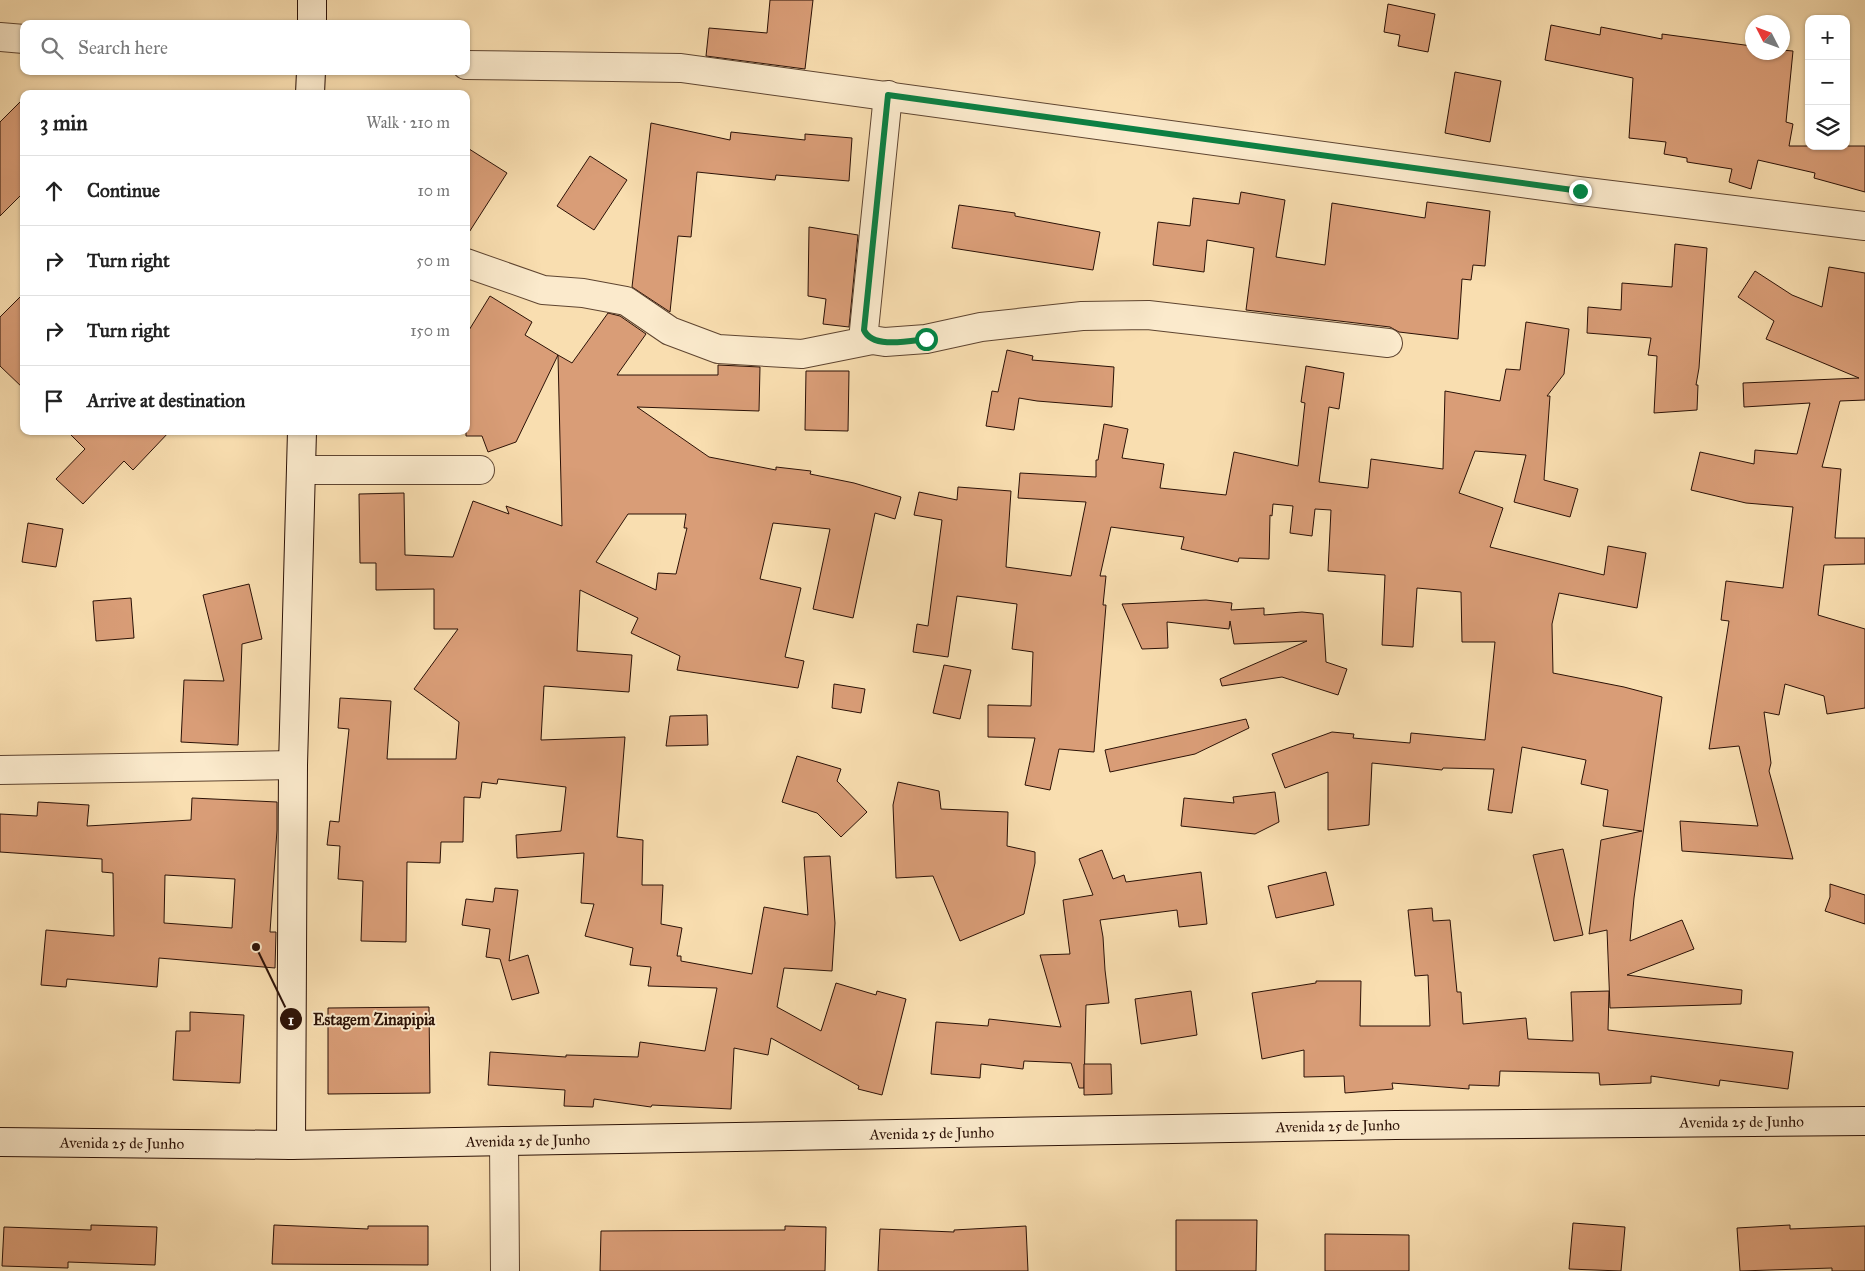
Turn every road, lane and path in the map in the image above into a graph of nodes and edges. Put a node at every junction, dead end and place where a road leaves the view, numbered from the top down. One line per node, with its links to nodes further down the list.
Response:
1 (312, 0): 2 (street)
2 (312, 20)
3 (0, 37): 4 (street)
4 (20, 39)
5 (470, 65): 8 (street)
6 (311, 75): 7 (street)
7 (310, 90)
8 (888, 95): 9 (street); 11 (street)
9 (1865, 226)
10 (470, 264): 11 (street)
11 (872, 340): 12 (street)
12 (1388, 343)
13 (302, 435): 14 (street)
14 (301, 470): 15 (street); 16 (street)
15 (480, 470)
16 (293, 764): 17 (street); 21 (street)
17 (0, 770)
18 (1865, 1122): 19 (street, Avenida 25 de Junho)
19 (504, 1141): 21 (street, Avenida 25 de Junho); 22 (street)
20 (0, 1142): 21 (street, Avenida 25 de Junho)
21 (291, 1145)
22 (505, 1271)

